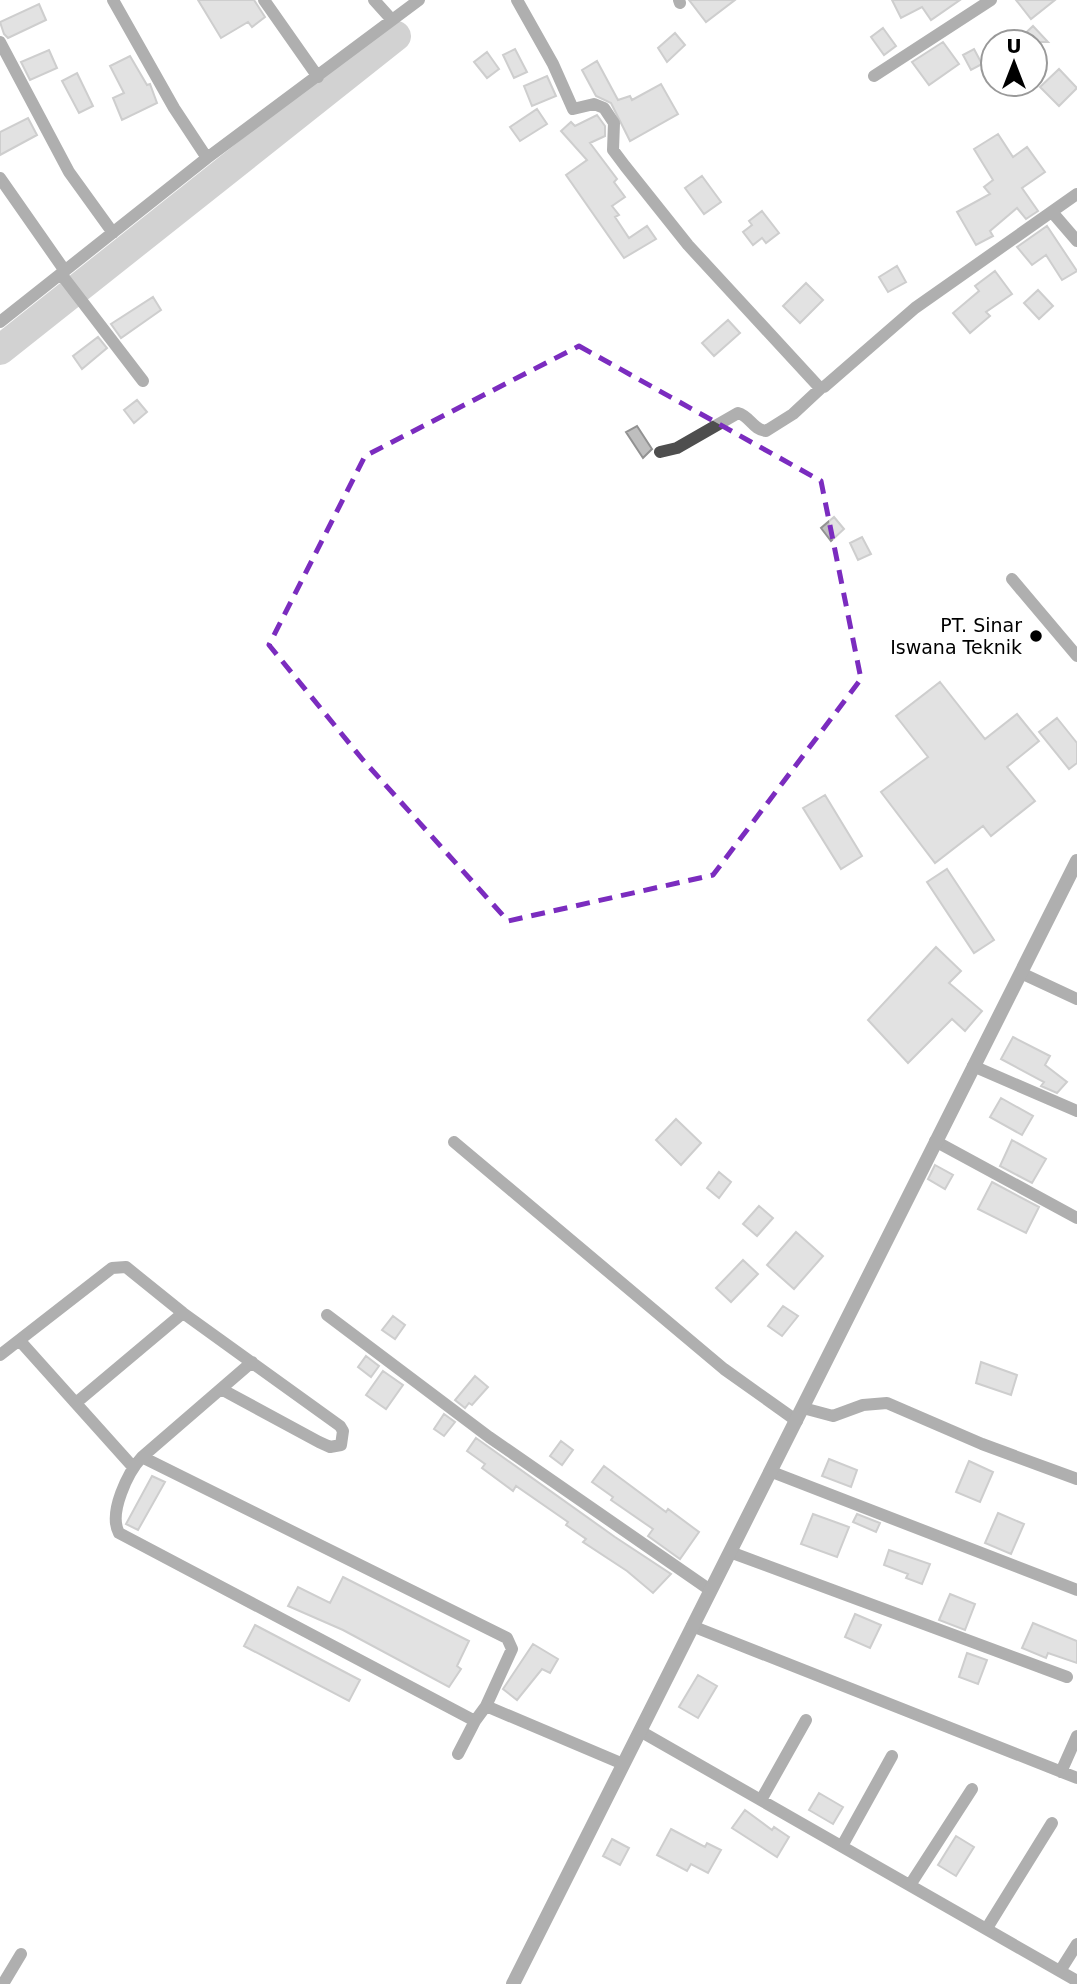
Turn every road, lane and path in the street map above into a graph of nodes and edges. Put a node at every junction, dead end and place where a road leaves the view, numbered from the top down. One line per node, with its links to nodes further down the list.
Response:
1 (113, 0): 11 (street)
2 (264, 0): 10 (street)
3 (374, 0): 7 (street)
4 (419, 0): 7 (street)
5 (517, 0): 20 (street)
6 (991, 0): 9 (street)
7 (392, 20): 10 (street)
8 (0, 42): 15 (street)
9 (874, 76)
10 (318, 77): 11 (street)
11 (207, 158): 15 (street)
12 (0, 178): 17 (street)
13 (1077, 194): 14 (street)
14 (1052, 212): 16 (street); 20 (street)
15 (113, 233): 17 (street)
16 (1077, 241)
17 (64, 275): 18 (street); 19 (street)
18 (0, 322)
19 (143, 381)
20 (822, 387): 21 (street)
21 (660, 452)
22 (1012, 579): 23 (street)
23 (1077, 656)
24 (1077, 861): 25 (street)
25 (1020, 973): 26 (street); 27 (street)
26 (1077, 999)
27 (973, 1066): 28 (street); 29 (street)
28 (1077, 1111)
29 (935, 1141): 31 (street); 39 (street)
30 (454, 1142): 39 (street)
31 (1077, 1218)
32 (183, 1313): 34 (street); 36 (street); 38 (street)
33 (327, 1315): 44 (street)
34 (20, 1341): 35 (street); 38 (street)
35 (0, 1355)
36 (252, 1362): 37 (street); 37 (street)
37 (221, 1389): 40 (street)
38 (77, 1402): 40 (street)
39 (800, 1415): 41 (street); 42 (street)
40 (138, 1462): 48 (street); 50 (street)
41 (772, 1472): 43 (street); 45 (street)
42 (1077, 1479)
43 (730, 1552): 44 (street); 47 (street)
44 (710, 1590): 46 (street)
45 (1077, 1590)
46 (692, 1626): 51 (street); 56 (street)
47 (1067, 1676)
48 (486, 1706): 50 (street); 55 (street)
49 (806, 1720): 59 (street)
50 (475, 1721): 53 (street)
51 (640, 1731): 55 (street); 59 (street)
52 (1077, 1736): 56 (street)
53 (458, 1754)
54 (892, 1756): 61 (street)
55 (623, 1764): 69 (street)
56 (1062, 1772): 57 (street)
57 (1077, 1778)
58 (972, 1788): 62 (street)
59 (761, 1801): 61 (street)
60 (1052, 1823): 63 (street)
61 (842, 1846): 62 (street)
62 (910, 1885): 63 (street)
63 (987, 1928): 66 (street)
64 (1077, 1944): 66 (street)
65 (21, 1954): 68 (street)
66 (1060, 1971): 67 (street)
67 (1077, 1981)
68 (4, 1984)
69 (513, 1984)

